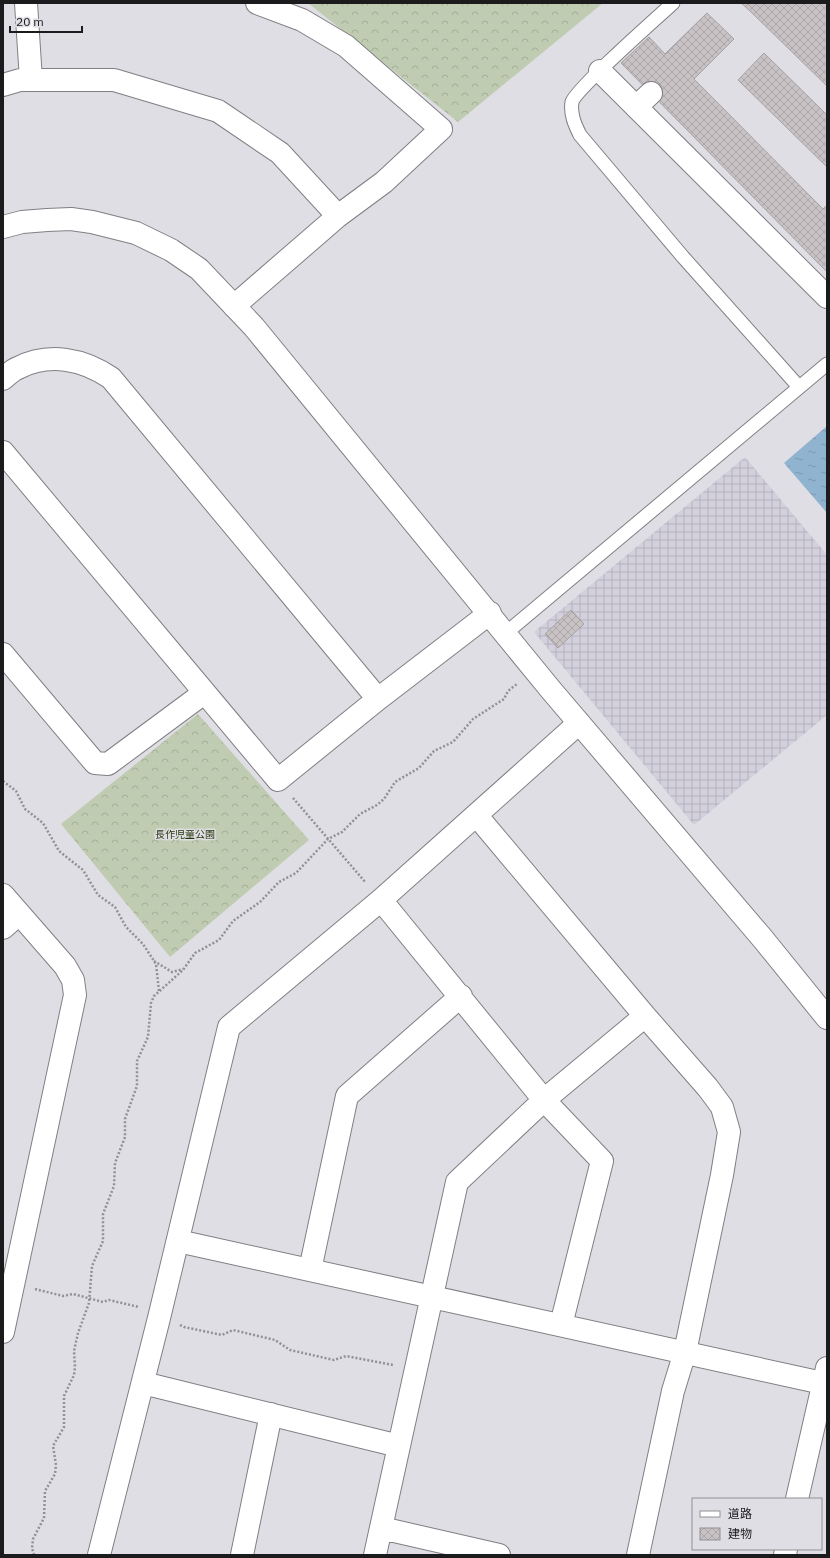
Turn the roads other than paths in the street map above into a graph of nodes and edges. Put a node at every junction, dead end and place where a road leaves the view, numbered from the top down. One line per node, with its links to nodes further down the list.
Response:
1 (26, 3): 5 (street)
2 (257, 3): 7 (street)
3 (673, 3): 4 (lane)
4 (600, 71): 9 (street); 13 (lane)
5 (31, 80): 6 (street); 7 (street)
6 (3, 84)
7 (338, 216): 10 (street)
8 (3, 227): 10 (street)
9 (827, 297)
10 (234, 306): 15 (street)
11 (827, 364): 13 (lane)
12 (3, 379): 19 (street)
13 (799, 387): 16 (lane)
14 (3, 452): 18 (street)
15 (490, 613): 16 (street); 19 (street)
16 (506, 633): 20 (street)
17 (3, 654): 18 (street)
18 (204, 693): 19 (street)
19 (378, 699)
20 (579, 723): 21 (street); 28 (street)
21 (477, 816): 23 (street); 27 (street)
22 (3, 895): 24 (street)
23 (381, 900): 26 (street); 30 (street)
24 (19, 914): 25 (street); 34 (street)
25 (3, 928)
26 (460, 996): 29 (street); 31 (street)
27 (645, 1016): 29 (street); 35 (street)
28 (827, 1018)
29 (544, 1100): 32 (street); 33 (street)
30 (178, 1241): 31 (street); 37 (street)
31 (310, 1270): 32 (street)
32 (431, 1297): 33 (street); 39 (street)
33 (561, 1325): 35 (street)
34 (3, 1332)
35 (685, 1352): 36 (street); 46 (street)
36 (826, 1379): 40 (street)
37 (143, 1383): 38 (street); 42 (street)
38 (271, 1414): 39 (street); 43 (street)
39 (399, 1446): 41 (street)
40 (798, 1498)
41 (381, 1528): 44 (street); 45 (street)
42 (99, 1555)
43 (242, 1555)
44 (375, 1555)
45 (499, 1555)
46 (638, 1555)

